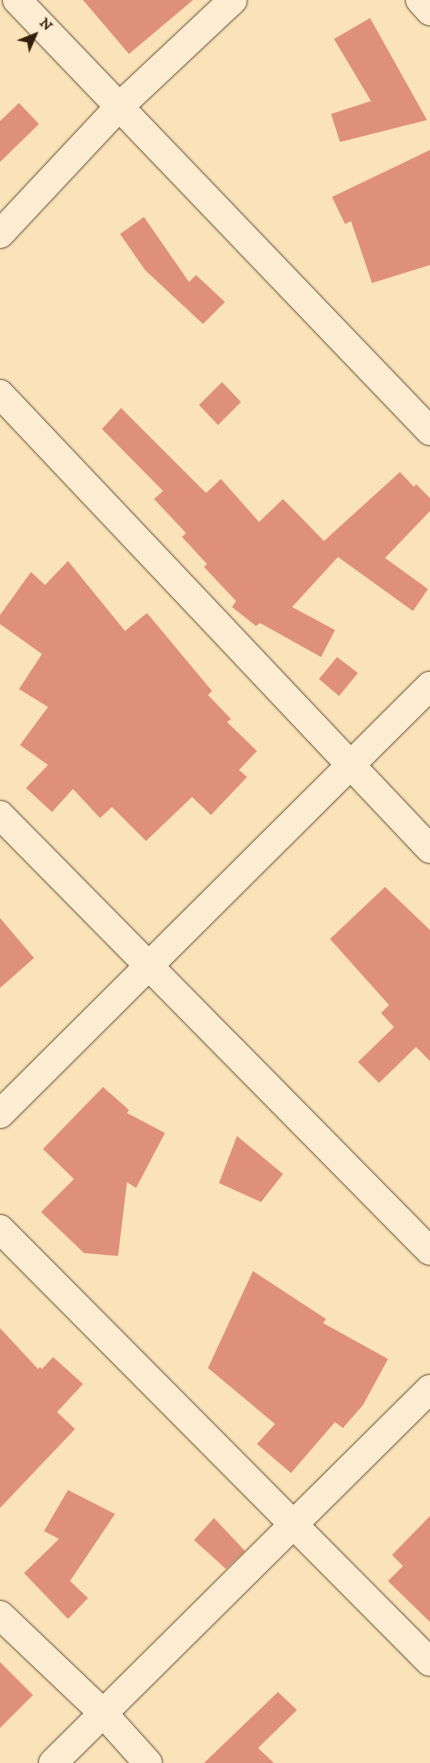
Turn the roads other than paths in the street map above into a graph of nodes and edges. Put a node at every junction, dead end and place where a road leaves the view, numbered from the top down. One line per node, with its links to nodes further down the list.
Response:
1 (17, 0): 5 (street)
2 (233, 0): 5 (street)
3 (420, 0): 4 (street)
4 (430, 11)
5 (119, 106): 6 (street); 8 (street)
6 (0, 234)
7 (0, 394): 10 (street)
8 (430, 432)
9 (430, 686): 10 (street)
10 (350, 764): 12 (street); 13 (street)
11 (0, 815): 13 (street)
12 (430, 849)
13 (149, 965): 14 (street); 16 (street)
14 (0, 1114)
15 (0, 1229): 19 (street)
16 (430, 1251)
17 (430, 1389): 20 (street)
18 (0, 1615): 20 (street)
19 (430, 1662)
20 (103, 1713): 21 (street); 22 (street)
21 (53, 1763)
22 (148, 1763)

